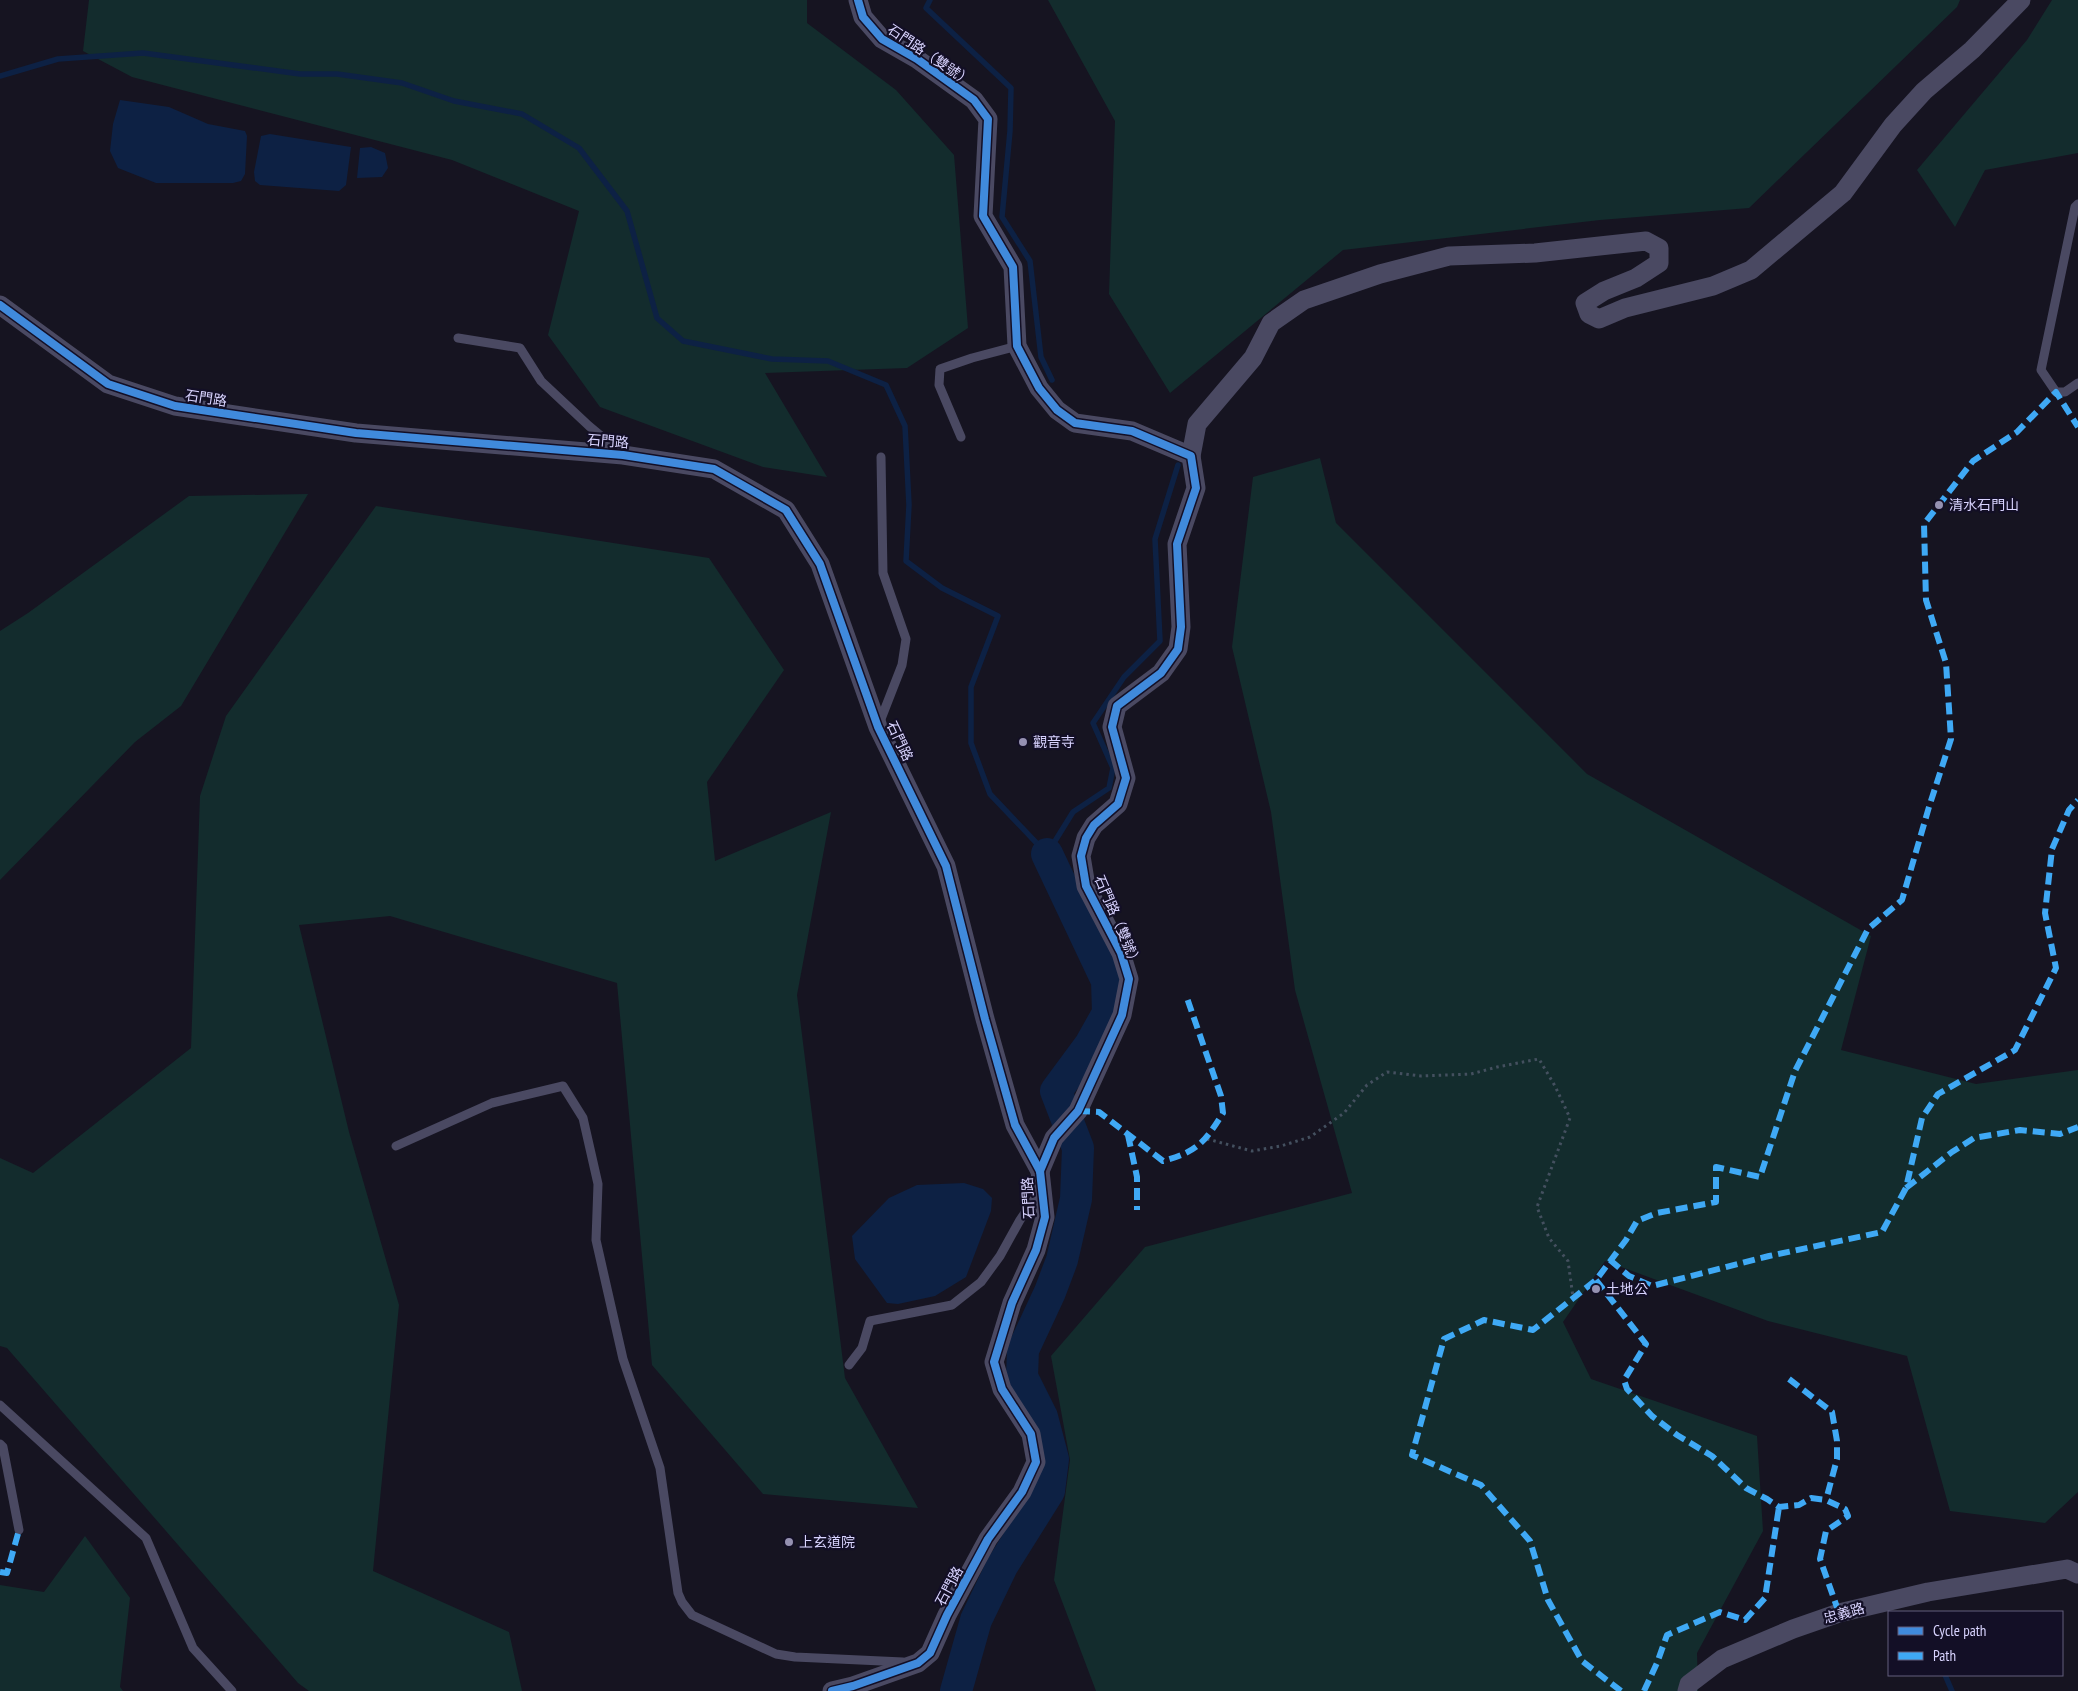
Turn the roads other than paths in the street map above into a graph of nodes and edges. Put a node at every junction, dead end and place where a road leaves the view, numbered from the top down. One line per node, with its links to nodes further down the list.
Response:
1 (858, 0): 6 (street, 石門路（雙號）)
2 (2020, 0): 10 (street)
3 (2078, 204): 7 (lane)
4 (0, 306): 9 (street, 石門路)
5 (458, 338): 9 (lane)
6 (1017, 346): 8 (lane); 10 (street, 石門路（雙號）)
7 (2078, 383)
8 (961, 437)
9 (623, 454): 12 (street, 石門路)
10 (1191, 456): 14 (street, 石門路（雙號）)
11 (880, 457): 12 (lane)
12 (878, 727): 14 (street, 石門路)
13 (396, 1146): 20 (lane)
14 (1040, 1181): 15 (lane); 20 (street, 石門路)
15 (849, 1365)
16 (0, 1405): 21 (lane)
17 (0, 1444): 18 (lane)
18 (19, 1530)
19 (2078, 1574): 23 (street, 忠義路)
20 (918, 1663): 22 (street)
21 (232, 1691)
22 (832, 1691)
23 (1687, 1691)

